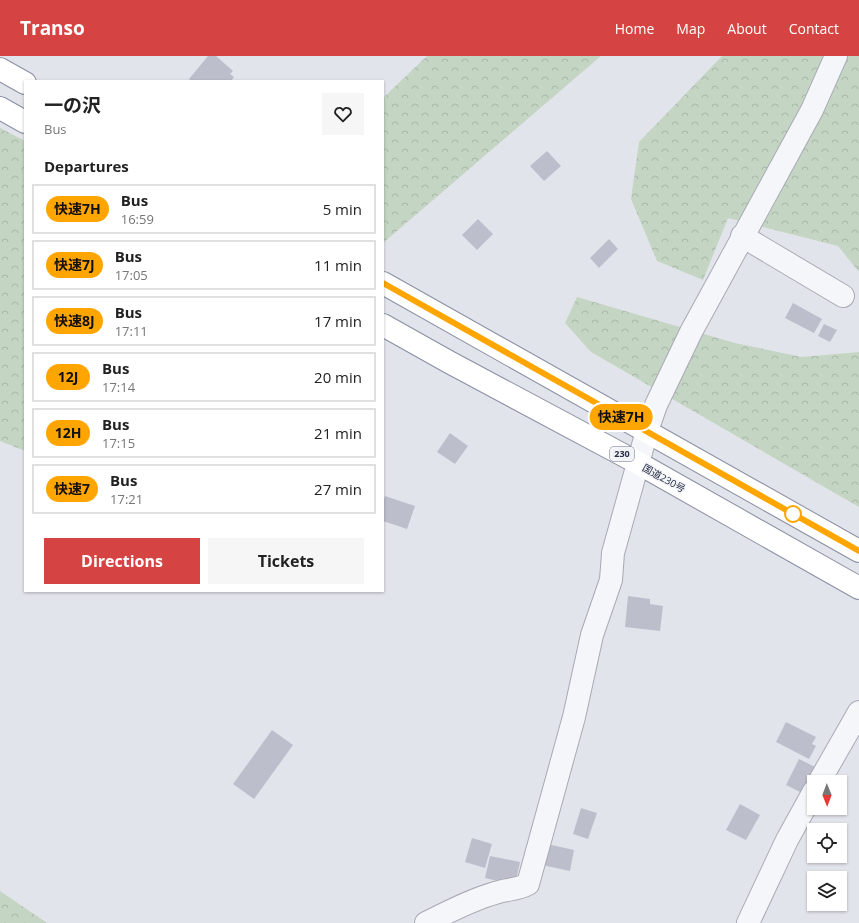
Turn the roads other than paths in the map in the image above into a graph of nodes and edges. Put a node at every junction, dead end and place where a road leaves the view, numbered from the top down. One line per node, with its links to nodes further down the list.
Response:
1 (836, 56): 6 (street)
2 (0, 69): 3 (highway)
3 (24, 82)
4 (0, 108): 5 (highway)
5 (24, 121)
6 (742, 236): 8 (street); 10 (street)
7 (384, 284): 10 (highway)
8 (843, 296)
9 (384, 326): 11 (highway, 国道230号 / 230)
10 (647, 431): 11 (street); 12 (highway)
11 (638, 463): 13 (highway, 国道230号 / 230); 17 (street)
12 (859, 551)
13 (859, 588)
14 (859, 712): 15 (street)
15 (823, 775)
16 (807, 803): 18 (street)
17 (426, 923)
18 (748, 923)

